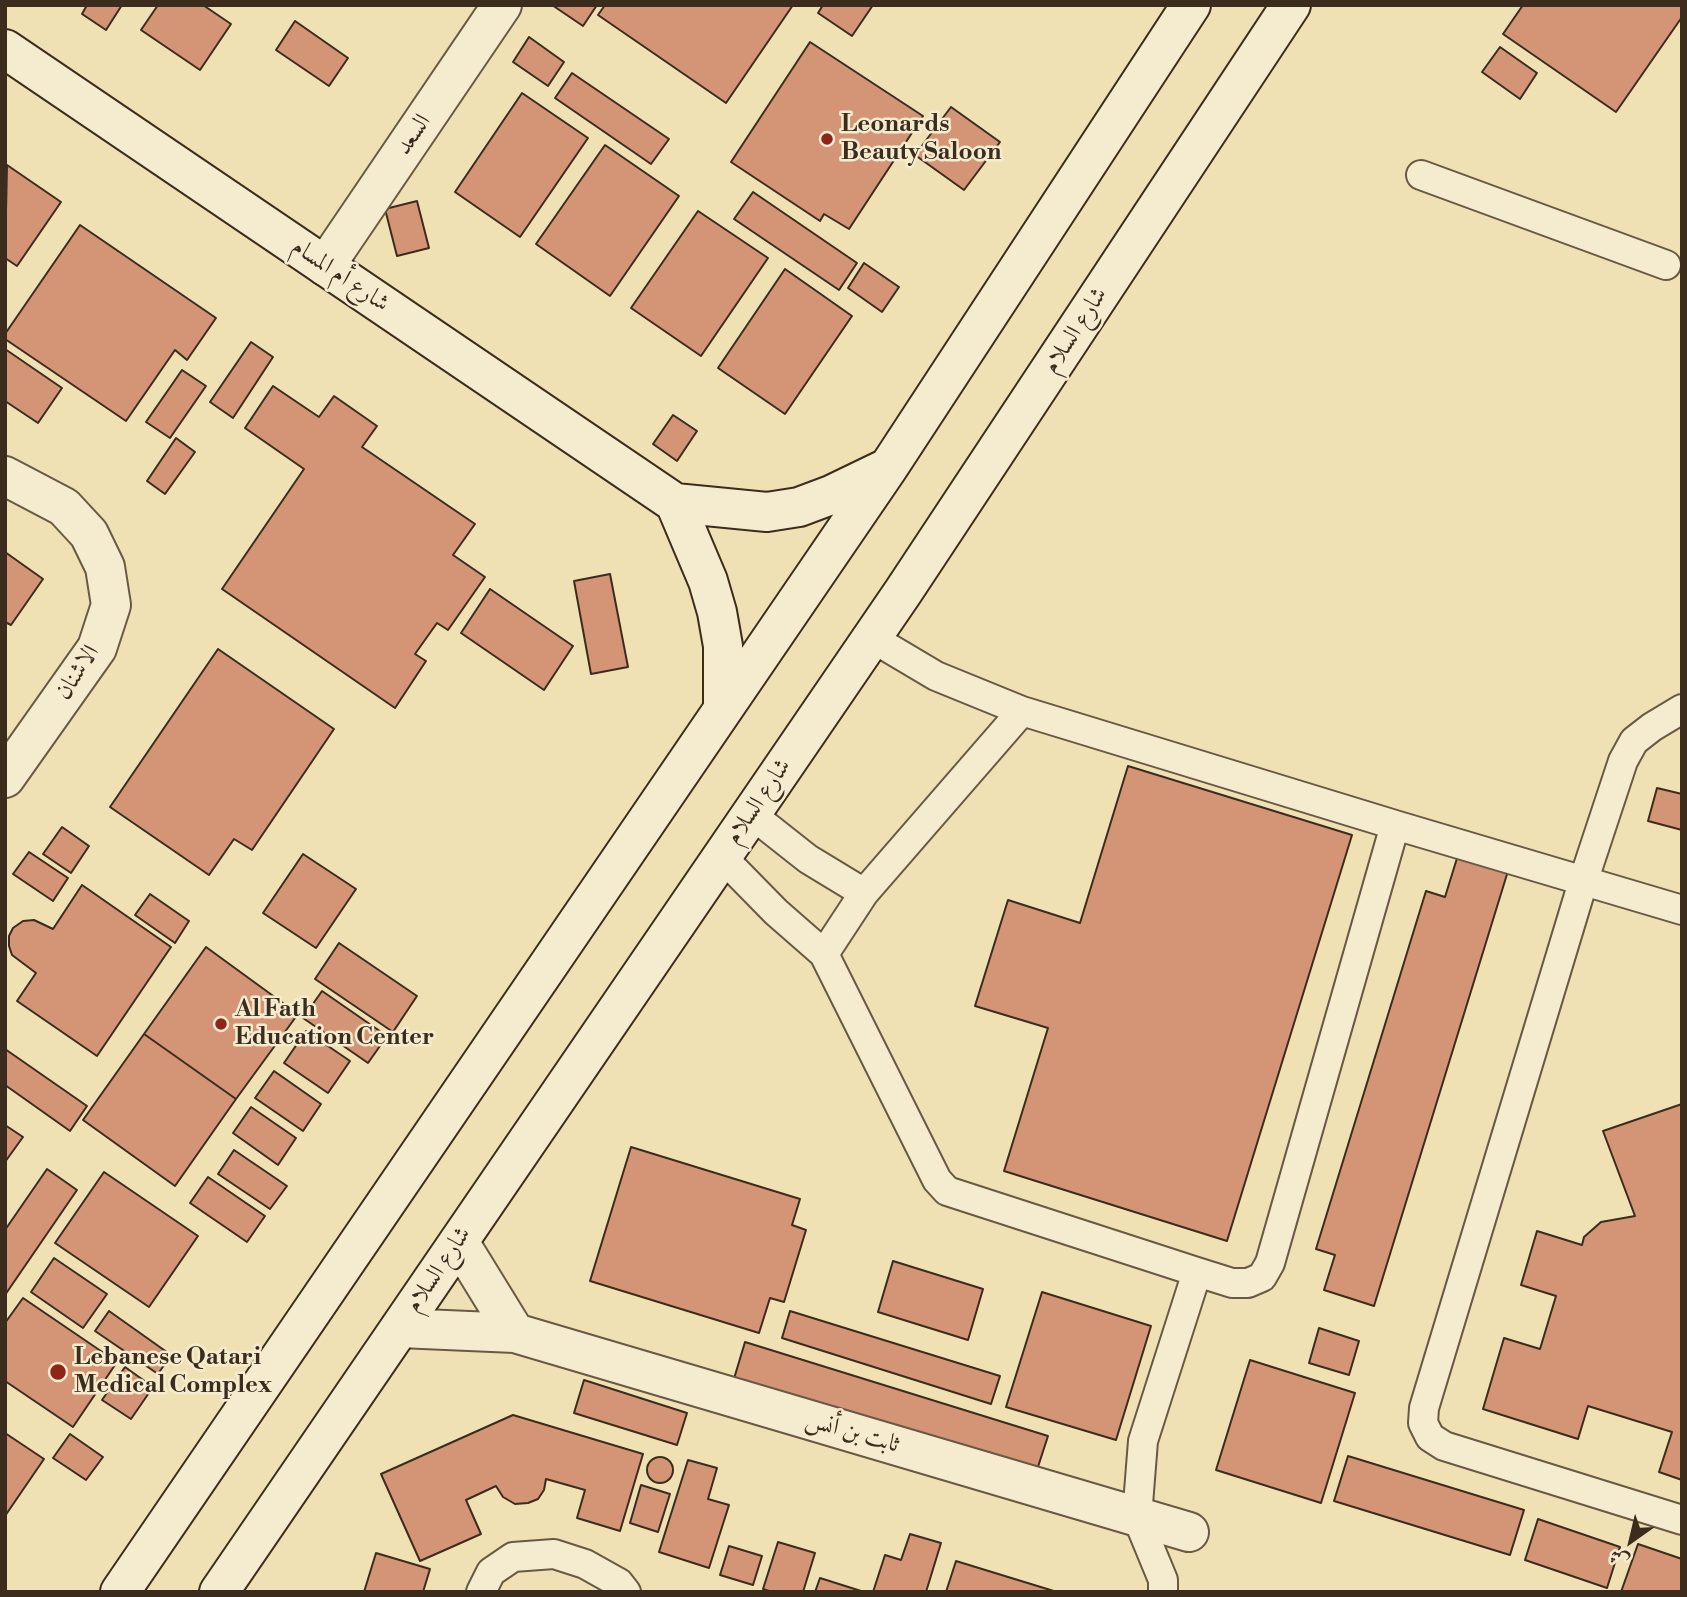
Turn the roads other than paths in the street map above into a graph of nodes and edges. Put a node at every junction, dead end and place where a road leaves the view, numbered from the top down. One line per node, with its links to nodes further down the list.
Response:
1 (502, 5): 6 (main road, السعد)
2 (1191, 5): 8 (main road)
3 (1291, 5): 11 (main road, شارع السلام)
4 (5, 49): 6 (main road, شارع أم المسام)
5 (1421, 175): 7 (lane)
6 (325, 266): 10 (main road, شارع أم المسام)
7 (1677, 270)
8 (888, 468): 10 (main road, شارع أم المسام); 12 (main road)
9 (5, 476): 15 (main road, الاشنان)
10 (674, 503): 12 (main road)
11 (872, 638): 14 (lane); 16 (main road, شارع السلام)
12 (723, 708): 30 (main road)
13 (1682, 709): 19 (lane)
14 (1022, 710): 17 (lane); 20 (lane)
15 (5, 778)
16 (751, 814): 18 (main road, شارع السلام); 20 (lane)
17 (1395, 825): 19 (lane); 24 (lane)
18 (722, 858): 22 (lane); 23 (main road, شارع السلام)
19 (1583, 882): 21 (lane); 28 (lane)
20 (864, 893): 22 (lane)
21 (1682, 910)
22 (824, 954): 24 (lane)
23 (459, 1241): 25 (main road, شارع السلام); 26 (main road)
24 (1197, 1272): 27 (lane)
25 (400, 1328): 26 (main road, ثابت بن أنس); 31 (main road, شارع السلام)
26 (515, 1333): 27 (main road, ثابت بن أنس)
27 (1137, 1517): 29 (main road, ثابت بن أنس); 34 (lane)
28 (1682, 1520)
29 (1189, 1532)
30 (120, 1592)
31 (219, 1592)
32 (481, 1592): 33 (lane)
33 (626, 1592)
34 (1163, 1592)

